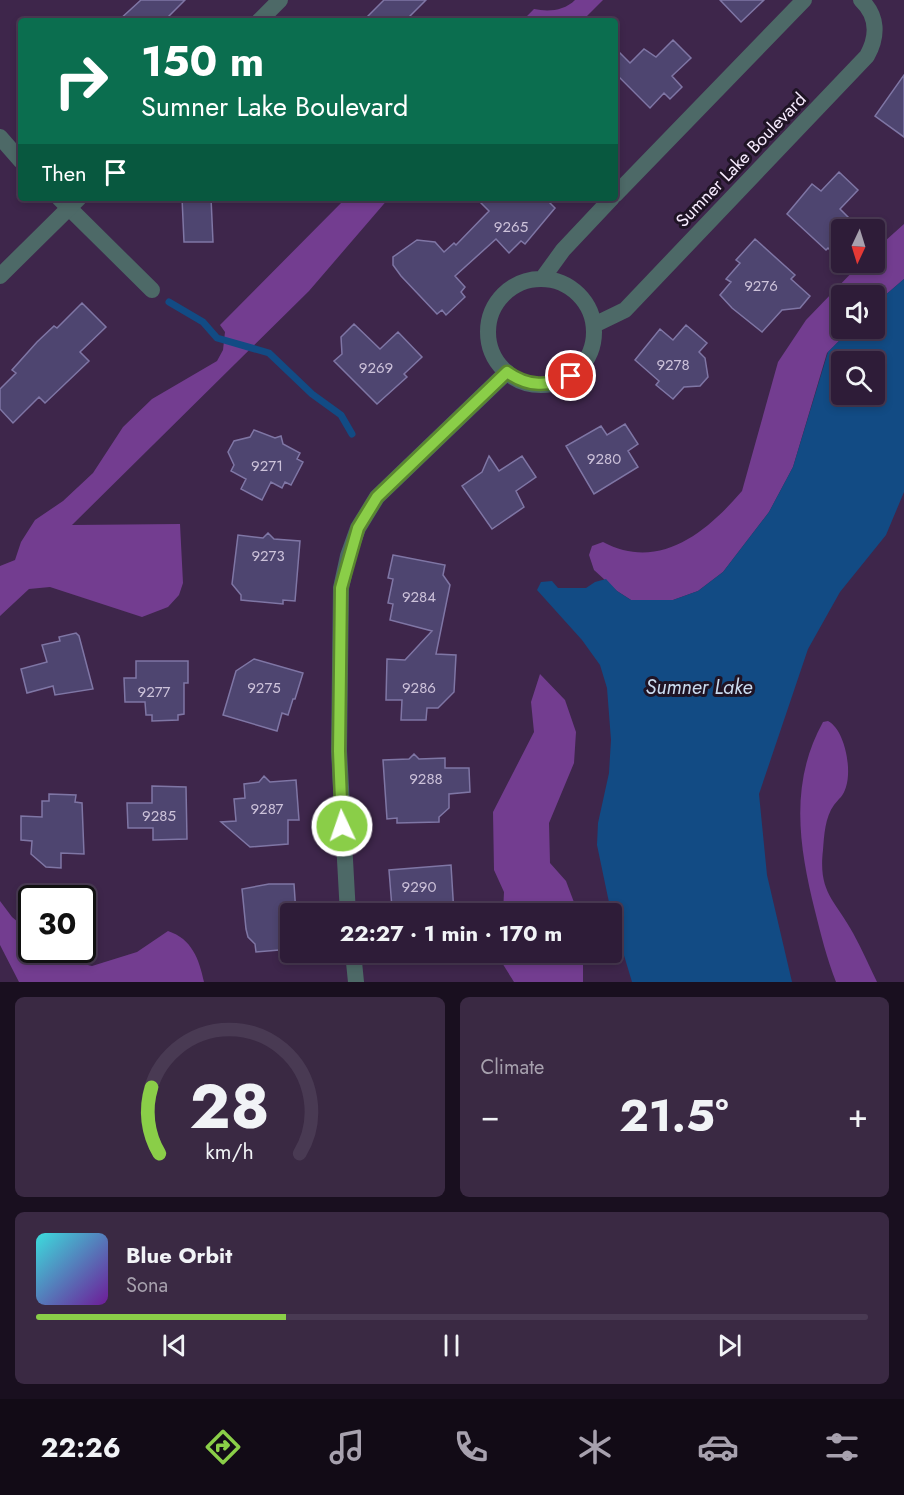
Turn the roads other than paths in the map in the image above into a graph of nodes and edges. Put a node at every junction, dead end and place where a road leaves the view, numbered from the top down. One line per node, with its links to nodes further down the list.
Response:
1 (280, 0): 4 (street)
2 (804, 0): 7 (street)
3 (861, 0): 13 (street, Sumner Lake Boulevard)
4 (262, 18)
5 (0, 137): 6 (street)
6 (18, 158)
7 (618, 192)
8 (69, 201): 10 (street); 12 (street)
9 (609, 201): 11 (street)
10 (0, 276)
11 (542, 279): 13 (street); 14 (street)
12 (152, 291)
13 (594, 325): 14 (street)
14 (507, 372): 15 (street)
15 (347, 903)
16 (354, 963): 17 (street)
17 (356, 982)

